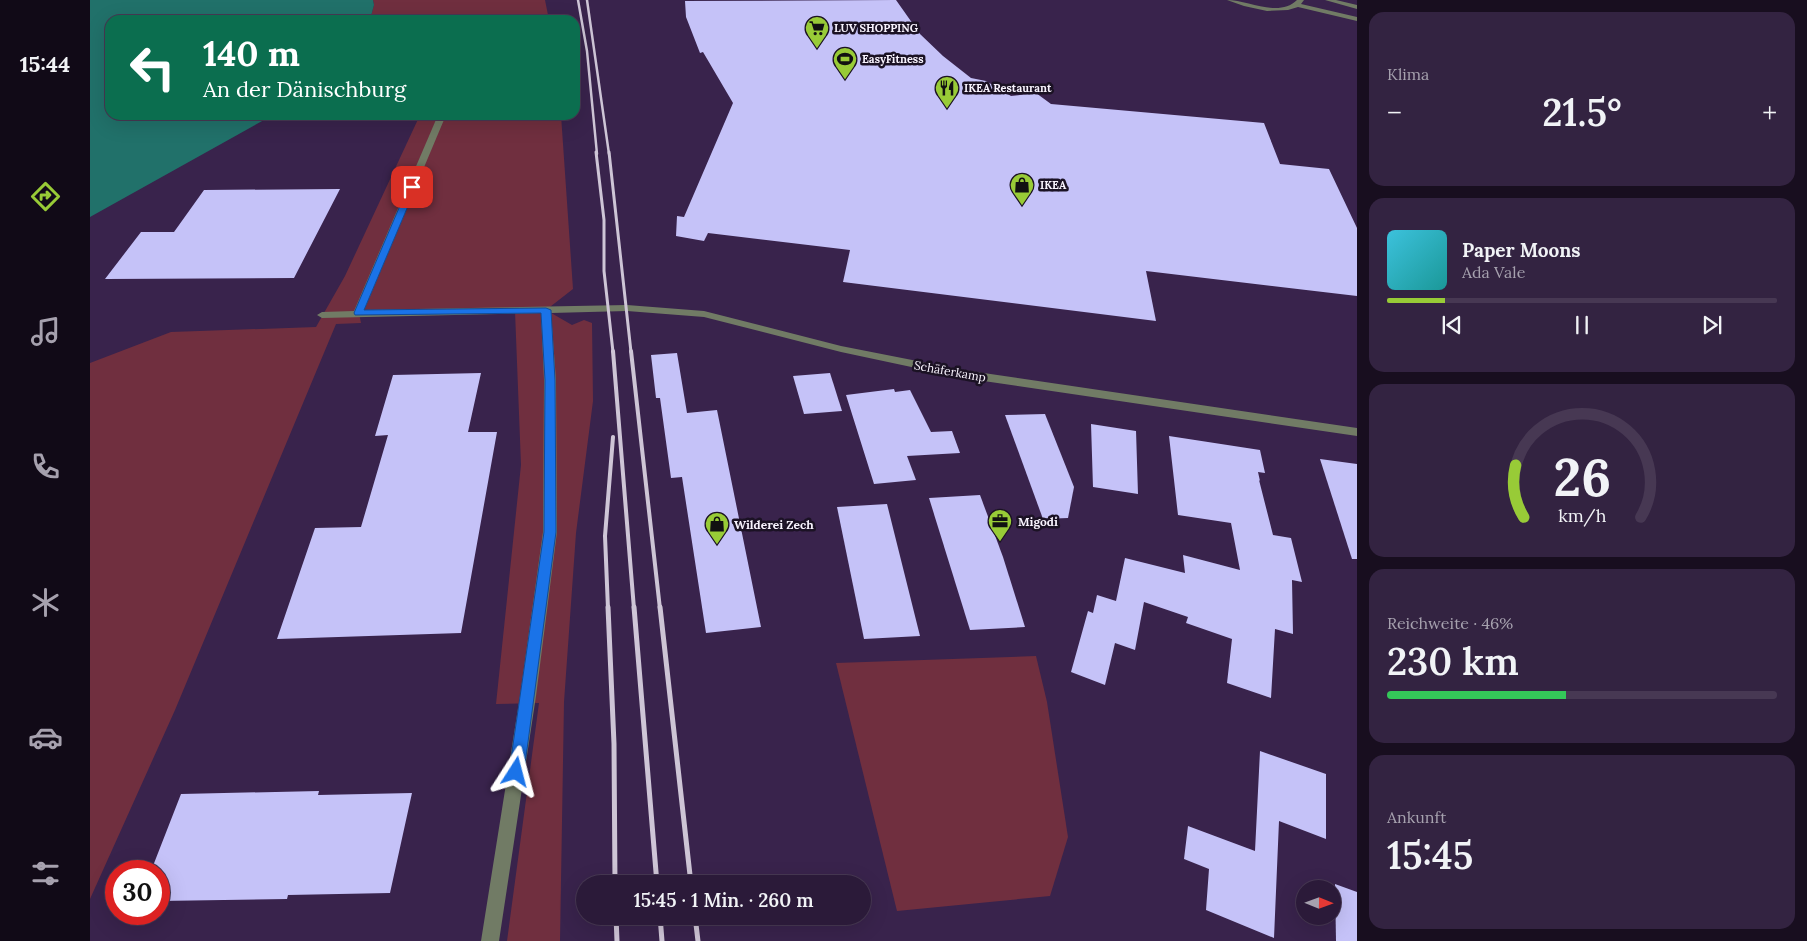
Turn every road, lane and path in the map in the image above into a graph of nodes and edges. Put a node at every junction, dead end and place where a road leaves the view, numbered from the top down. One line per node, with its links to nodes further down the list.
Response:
1 (1230, 0): 3 (street)
2 (1328, 0): 4 (street)
3 (1299, 2): 5 (street)
4 (1357, 7)
5 (1357, 19)
6 (440, 120): 8 (street)
7 (546, 310): 8 (street, Schäferkamp); 10 (street, Schäferkamp); 11 (street)
8 (358, 313): 9 (street, Schäferkamp)
9 (322, 315)
10 (1357, 432)
11 (490, 941)

